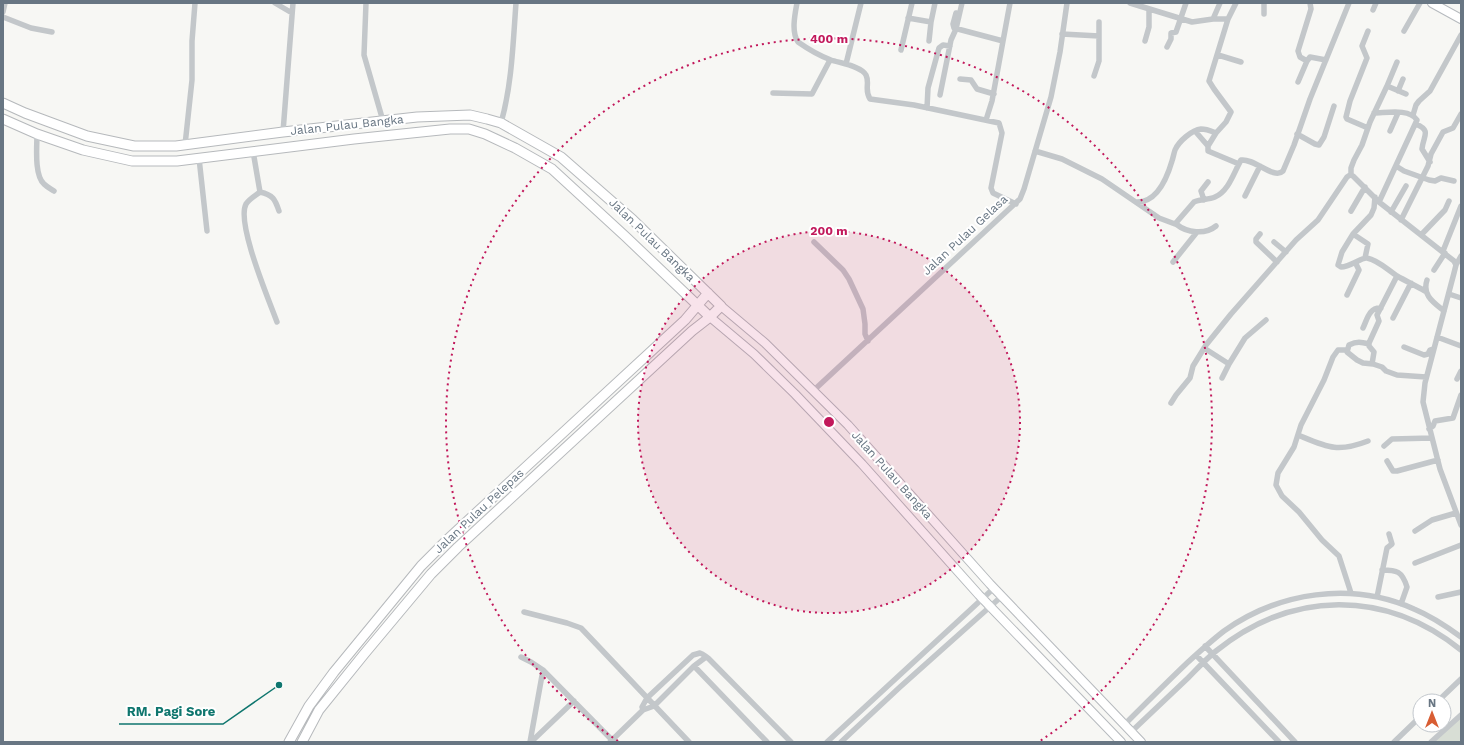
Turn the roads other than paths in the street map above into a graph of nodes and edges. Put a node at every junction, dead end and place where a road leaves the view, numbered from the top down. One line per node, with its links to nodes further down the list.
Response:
1 (5, 3): 28 (street)
2 (195, 3): 90 (street)
3 (275, 3): 29 (street)
4 (293, 3): 29 (street)
5 (366, 3): 78 (street)
6 (516, 3): 79 (street)
7 (797, 3): 53 (street)
8 (860, 3): 58 (street)
9 (912, 3): 32 (street)
10 (936, 3): 37 (street)
11 (959, 3): 39 (street)
12 (962, 3): 39 (street)
13 (1010, 3): 46 (street)
14 (1067, 3): 43 (street, Jalan Pulau Gelasa)
15 (1131, 3): 26 (street)
16 (1186, 3): 33 (street)
17 (1220, 3): 34 (street)
18 (1236, 3): 35 (street)
19 (1264, 3): 30 (street)
20 (1310, 3): 55 (street)
21 (1349, 3): 54 (street)
22 (1376, 3): 27 (street)
23 (1420, 3): 41 (street)
24 (1432, 3): 25 (main road)
25 (1442, 6): 36 (main road)
26 (1149, 10): 33 (street); 47 (street)
27 (1373, 10)
28 (3, 12)
29 (292, 13): 85 (street)
30 (1264, 14)
31 (3, 17): 42 (street)
32 (908, 18): 37 (street); 51 (street)
33 (1180, 19): 34 (street); 50 (street)
34 (1213, 19): 35 (street)
35 (1228, 19): 52 (street)
36 (1461, 19)
37 (931, 22): 48 (street)
38 (1099, 22): 45 (street)
39 (956, 29): 46 (street); 49 (street)
40 (1368, 31): 81 (street)
41 (1404, 31)
42 (52, 32)
43 (1062, 34): 45 (street); 93 (street, Jalan Pulau Gelasa)
44 (1461, 35): 75 (street)
45 (1099, 36): 59 (street)
46 (1004, 41): 66 (street)
47 (1145, 41)
48 (929, 42)
49 (950, 46): 68 (street); 71 (street)
50 (1166, 47)
51 (901, 50)
52 (1218, 55): 56 (street); 86 (street)
53 (830, 60): 58 (street); 65 (street)
54 (1326, 60): 55 (street); 88 (street)
55 (1307, 61): 62 (street)
56 (1241, 62)
57 (1397, 62): 63 (street)
58 (846, 64): 71 (street)
59 (1094, 76)
60 (960, 79): 66 (street)
61 (1403, 79): 64 (street)
62 (1298, 82)
63 (1387, 86): 64 (street); 73 (street)
64 (1398, 91): 67 (street)
65 (773, 94)
66 (994, 94): 77 (street)
67 (1406, 94)
68 (940, 95)
69 (3, 103): 90 (highway, Jalan Pulau Bangka)
70 (1334, 106): 88 (street)
71 (927, 108): 77 (street)
72 (1398, 113): 73 (street); 75 (street); 84 (street)
73 (1374, 114): 81 (street)
74 (1461, 114): 95 (street)
75 (1413, 115): 80 (street)
76 (3, 119): 87 (highway, Jalan Pulau Bangka)
77 (986, 120): 113 (street)
78 (383, 121): 79 (highway, Jalan Pulau Bangka); 82 (highway, Jalan Pulau Bangka)
79 (501, 123): 141 (highway, Jalan Pulau Bangka)
80 (1416, 124): 95 (street); 98 (street)
81 (1368, 128): 99 (street)
82 (308, 129): 85 (highway, Jalan Pulau Bangka); 89 (highway)
83 (1195, 131): 86 (street); 91 (street); 111 (street)
84 (1390, 131)
85 (283, 132): 90 (highway, Jalan Pulau Bangka)
86 (1216, 133): 91 (street)
87 (37, 134): 94 (highway, Jalan Pulau Bangka); 105 (street)
88 (1297, 134): 97 (street)
89 (310, 144): 92 (highway, Jalan Pulau Bangka); 145 (highway, Jalan Pulau Bangka)
90 (185, 145)
91 (1208, 146): 96 (street)
92 (253, 151): 94 (highway, Jalan Pulau Bangka); 106 (street)
93 (1035, 151): 111 (street); 113 (street, Jalan Pulau Gelasa)
94 (199, 158): 121 (street)
95 (1430, 162): 100 (street)
96 (1239, 164): 97 (street); 109 (street)
97 (1260, 166): 107 (street)
98 (1396, 166): 100 (street); 112 (street)
99 (1351, 175): 104 (street); 128 (street)
100 (1423, 177): 101 (street); 118 (street)
101 (1454, 181)
102 (1208, 182): 109 (street)
103 (1406, 186): 117 (street)
104 (1365, 187): 108 (street); 116 (street)
105 (54, 191)
106 (260, 192): 115 (street); 152 (street)
107 (1245, 196)
108 (1375, 197): 112 (street); 124 (street)
109 (1204, 200): 119 (street)
110 (1449, 201): 125 (street)
111 (1136, 202): 119 (street)
112 (1379, 202): 117 (street)
113 (1016, 204): 155 (street, Jalan Pulau Gelasa)
114 (1461, 206): 129 (street)
115 (279, 211)
116 (1351, 211)
117 (1391, 212): 118 (street)
118 (1401, 220): 125 (street)
119 (1176, 224): 122 (street)
120 (1216, 226): 122 (street)
121 (207, 231)
122 (1197, 232): 132 (street)
123 (1260, 234): 133 (street)
124 (1353, 234): 131 (street); 134 (street)
125 (1421, 235): 129 (street)
126 (814, 242): 155 (street)
127 (1274, 242): 128 (street)
128 (1286, 252): 133 (street)
129 (1444, 252): 135 (street); 136 (street)
130 (1461, 256): 135 (street)
131 (1365, 258): 134 (street); 137 (street)
132 (1173, 262)
133 (1277, 262): 159 (street)
134 (1356, 264): 143 (street)
135 (1456, 265): 142 (street)
136 (1434, 270)
137 (1397, 276): 139 (street); 147 (street)
138 (1427, 280): 140 (street)
139 (1411, 283): 140 (street); 150 (street)
140 (1426, 290): 148 (street)
141 (708, 294): 145 (highway, Jalan Pulau Pelepas); 146 (highway, Jalan Pulau Bangka)
142 (1449, 294): 144 (street); 148 (street)
143 (1347, 295)
144 (1461, 298)
145 (698, 304): 149 (highway, Jalan Pulau Bangka); 216 (highway, Jalan Pulau Pelepas)
146 (721, 306): 149 (highway, Jalan Pulau Pelepas); 168 (main road, Jalan Pulau Bangka)
147 (1381, 308): 153 (street); 156 (street)
148 (1444, 311): 154 (street)
149 (710, 317): 191 (main road, Jalan Pulau Bangka); 217 (highway, Jalan Pulau Pelepas)
150 (1393, 318)
151 (1266, 320): 162 (street)
152 (277, 322)
153 (1363, 328)
154 (1437, 337): 157 (street); 160 (street)
155 (868, 341): 168 (street, Jalan Pulau Gelasa)
156 (1369, 344): 161 (street); 163 (street)
157 (1461, 346)
158 (1404, 347): 160 (street)
159 (1204, 348): 162 (street); 170 (street)
160 (1434, 349): 165 (street)
161 (1347, 350): 163 (street); 172 (street)
162 (1229, 364): 166 (street)
163 (1372, 364): 165 (street)
164 (1461, 371): 167 (street)
165 (1426, 377): 171 (street)
166 (1222, 378)
167 (1457, 379)
168 (813, 391): 185 (main road, Jalan Pulau Bangka)
169 (1461, 395): 171 (street)
170 (1171, 403)
171 (1429, 429): 173 (street)
172 (1298, 435): 174 (street); 187 (street)
173 (1432, 438): 175 (street); 176 (street)
174 (1368, 441)
175 (1384, 446)
176 (1438, 460): 177 (street); 178 (street)
177 (1387, 462)
178 (1456, 513): 179 (street); 180 (street)
179 (1461, 525)
180 (1415, 531)
181 (1389, 534): 184 (street)
182 (1461, 545): 183 (street)
183 (1416, 563)
184 (1382, 570): 189 (street); 192 (street)
185 (994, 588): 188 (main road, Jalan Pulau Bangka); 191 (street)
186 (1461, 592): 190 (street)
187 (1350, 593): 189 (street); 196 (street)
188 (1002, 596): 193 (street); 212 (main road, Jalan Pulau Bangka)
189 (1377, 597): 192 (street)
190 (1438, 597)
191 (982, 598): 193 (main road, Jalan Pulau Bangka); 222 (street)
192 (1401, 604): 195 (street)
193 (990, 607): 223 (street); 224 (main road, Jalan Pulau Bangka)
194 (524, 612): 207 (street)
195 (1461, 637)
196 (1205, 646): 198 (street); 199 (street)
197 (1461, 650): 198 (street)
198 (1213, 654): 202 (street); 227 (street)
199 (1196, 655): 202 (street); 212 (street)
200 (521, 657): 204 (street)
201 (706, 657): 203 (street); 207 (street); 221 (street)
202 (1204, 663): 214 (street); 226 (street)
203 (694, 666): 209 (street); 220 (street)
204 (543, 670): 208 (street); 218 (street)
205 (1461, 679): 206 (street)
206 (1446, 693)
207 (647, 698): 209 (street); 210 (street)
208 (574, 701): 215 (street); 218 (street)
209 (654, 706): 210 (street); 219 (street)
210 (642, 710): 215 (street)
211 (1461, 715): 229 (street)
212 (1124, 725): 214 (main road, Jalan Pulau Bangka)
213 (1412, 725): 228 (street)
214 (1131, 732): 225 (main road, Jalan Pulau Bangka)
215 (611, 741)
216 (289, 742)
217 (302, 742)
218 (530, 742)
219 (689, 742)
220 (767, 742)
221 (791, 742)
222 (827, 742)
223 (841, 742)
224 (1121, 742)
225 (1140, 742)
226 (1279, 742)
227 (1295, 742)
228 (1394, 742)
229 (1431, 742)

